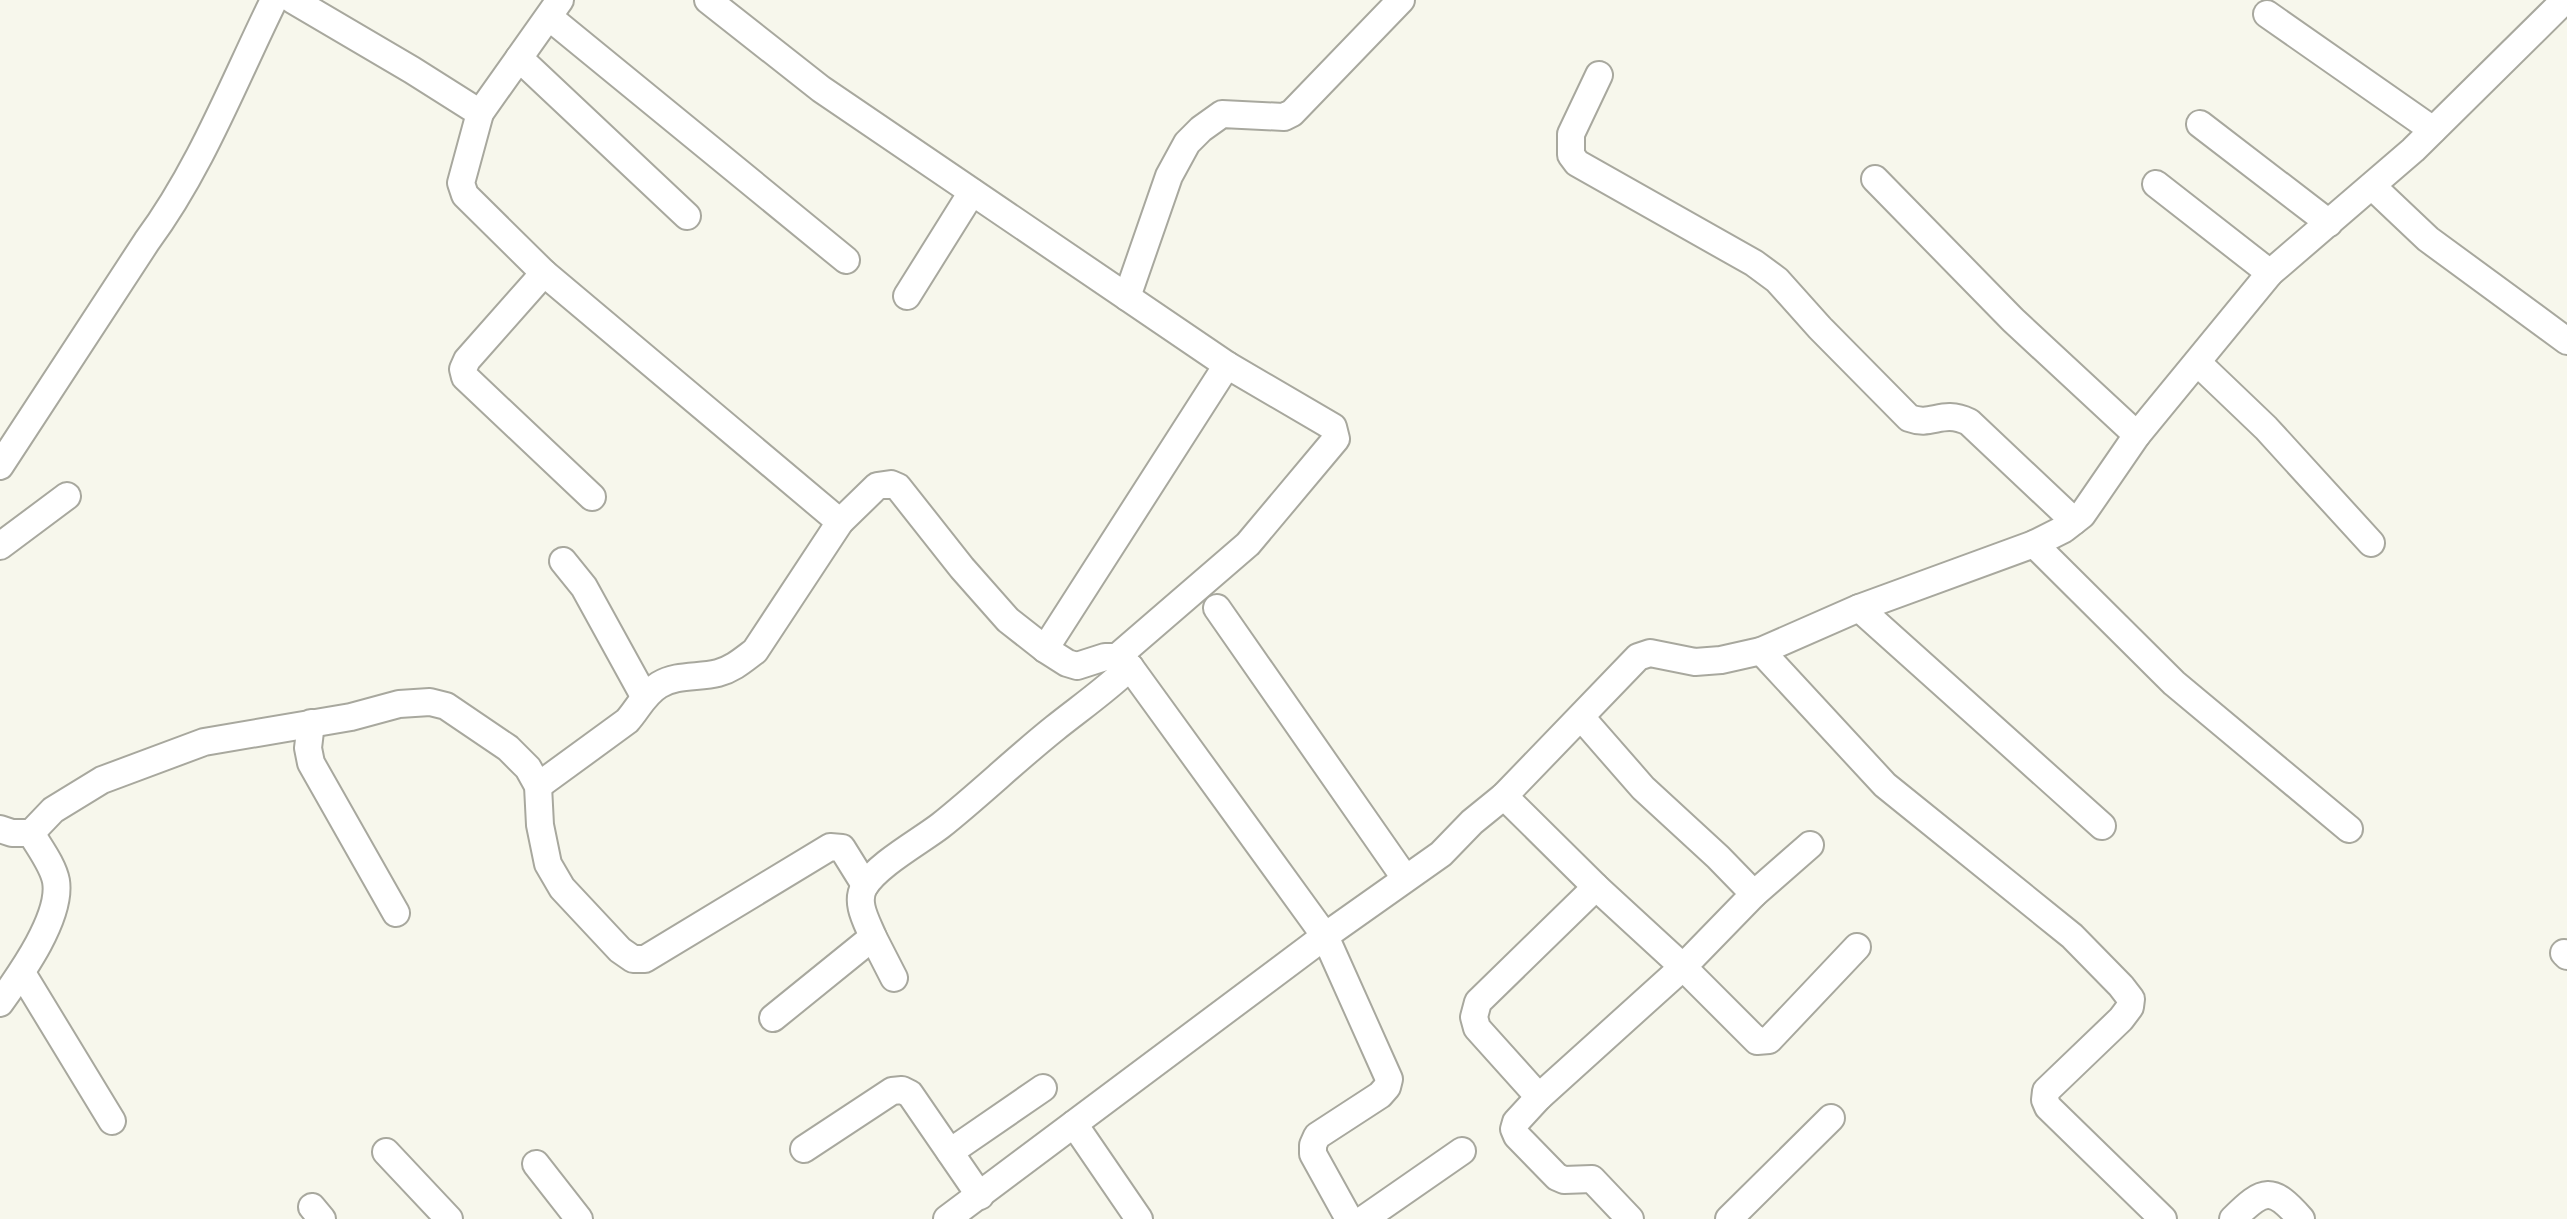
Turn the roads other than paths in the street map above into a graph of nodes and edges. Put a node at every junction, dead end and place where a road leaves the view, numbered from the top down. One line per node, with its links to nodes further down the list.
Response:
1 (274, 0): 28 (street)
2 (293, 0): 10 (street)
3 (708, 0): 16 (street)
4 (1401, 0): 23 (street)
5 (2566, 0): 12 (street)
6 (554, 8): 8 (street); 19 (street)
7 (2267, 15): 12 (street)
8 (519, 58): 10 (street); 17 (street)
9 (1599, 75): 32 (street)
10 (480, 113): 20 (street)
11 (2200, 124): 18 (street)
12 (2433, 130): 15 (street)
13 (1875, 179): 27 (street)
14 (2156, 184): 21 (street)
15 (2372, 186): 18 (street); 24 (street)
16 (972, 192): 22 (street); 23 (street)
17 (687, 216)
18 (2329, 223): 21 (street)
19 (846, 260)
20 (544, 273): 30 (street); 31 (street)
21 (2270, 273): 25 (street)
22 (907, 296)
23 (1127, 297): 26 (street)
24 (2567, 341)
25 (2198, 363): 27 (street); 33 (street)
26 (1227, 365): 39 (street); 41 (street)
27 (2137, 435): 32 (street)
28 (0, 466)
29 (68, 496): 35 (street)
30 (592, 497)
31 (840, 522): 39 (street); 42 (street)
32 (2074, 522): 34 (street)
33 (2371, 543)
34 (2034, 544): 38 (street); 49 (street)
35 (0, 546)
36 (564, 561): 42 (street)
37 (1216, 608): 52 (street)
38 (1859, 608): 40 (street); 47 (street)
39 (1045, 649): 41 (street)
40 (1761, 651): 43 (street); 84 (street)
41 (1123, 662): 53 (street); 57 (street)
42 (644, 696): 45 (street)
43 (1581, 717): 46 (street); 55 (street)
44 (311, 723): 45 (street); 50 (street); 56 (street)
45 (538, 786): 53 (street)
46 (1504, 796): 52 (street); 54 (street)
47 (2102, 826)
48 (0, 829): 50 (street)
49 (2349, 829)
50 (31, 833): 61 (street)
51 (1810, 845): 55 (street)
52 (1405, 878): 57 (street)
53 (865, 885): 58 (street)
54 (1596, 887): 60 (street); 66 (street)
55 (1754, 894): 60 (street)
56 (396, 913)
57 (1325, 936): 69 (street); 80 (street)
58 (873, 937): 62 (street); 64 (street)
59 (1857, 947): 60 (street)
60 (1683, 967): 66 (street)
61 (22, 973): 63 (street); 68 (street)
62 (894, 978)
63 (0, 1003)
64 (774, 1018)
65 (1043, 1088): 73 (street)
66 (1539, 1097): 82 (street)
67 (1831, 1118): 83 (street)
68 (112, 1121)
69 (1074, 1124): 75 (street); 79 (street)
70 (804, 1149): 73 (street)
71 (1462, 1151): 81 (street)
72 (386, 1152): 76 (street)
73 (950, 1152): 75 (street)
74 (536, 1164): 77 (street)
75 (980, 1196): 78 (street)
76 (449, 1219)
77 (579, 1219)
78 (947, 1219)
79 (1139, 1219)
80 (1349, 1219)
81 (1364, 1219)
82 (1630, 1219)
83 (1729, 1219)
84 (2162, 1219)
85 (2234, 1219): 86 (street)
86 (2301, 1219)

